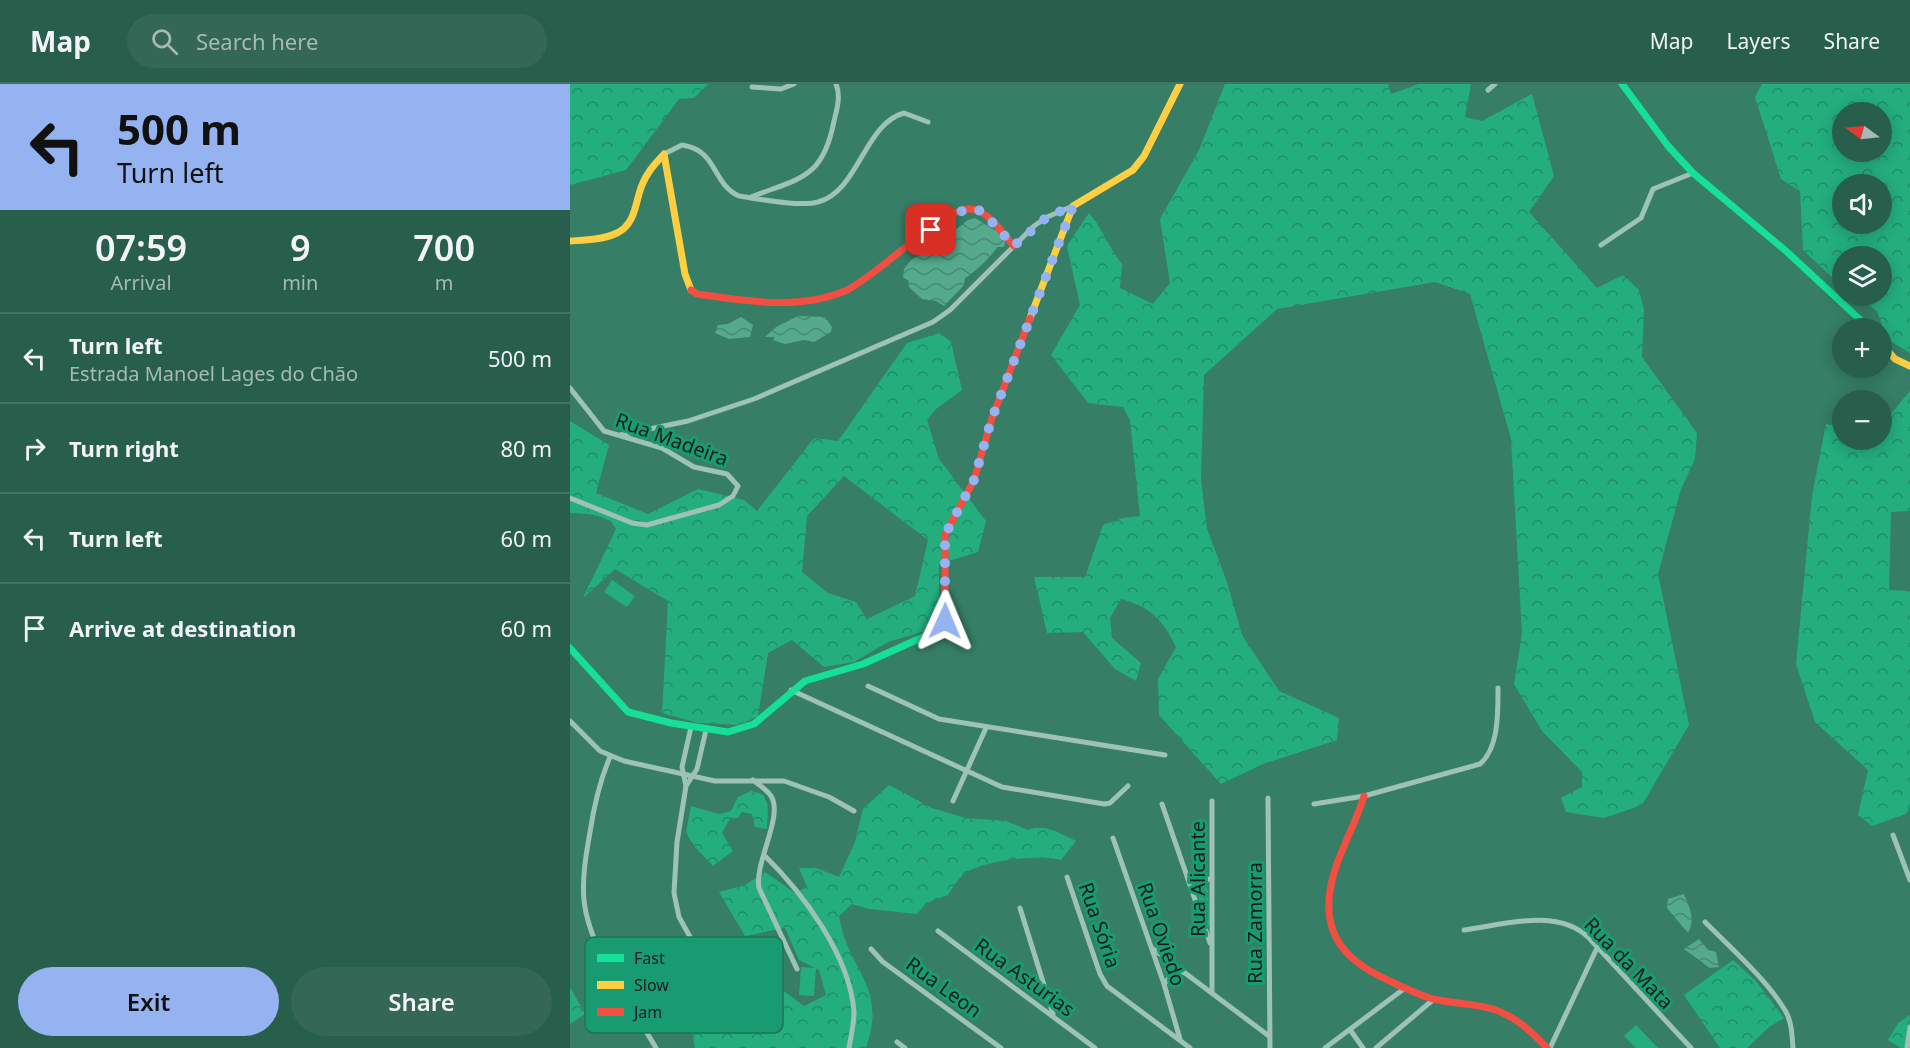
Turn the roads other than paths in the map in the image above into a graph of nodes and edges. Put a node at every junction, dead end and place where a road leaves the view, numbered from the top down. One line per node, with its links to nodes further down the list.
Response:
1 (794, 84): 6 (street)
2 (836, 84): 11 (street)
3 (1180, 84): 12 (street)
4 (1495, 84): 7 (street)
5 (1622, 84): 10 (street)
6 (752, 87)
7 (1488, 90)
8 (928, 122): 11 (street)
9 (664, 154): 11 (street); 13 (street); 15 (street)
10 (1693, 173): 14 (street); 16 (street)
11 (749, 198)
12 (1073, 206): 15 (street); 25 (street)
13 (570, 241)
14 (1601, 245)
15 (1014, 246): 20 (street)
16 (1858, 318)
17 (1892, 356): 18 (street)
18 (1910, 366)
19 (570, 388): 20 (street, Rua Madeira)
20 (620, 435): 21 (street, Rua Madeira)
21 (570, 498)
22 (570, 648): 27 (street)
23 (868, 686): 28 (street)
24 (1498, 688): 38 (street)
25 (791, 690): 29 (street); 32 (street)
26 (570, 721): 31 (street)
27 (692, 727): 29 (street); 33 (street)
28 (986, 728): 30 (street); 32 (street)
29 (706, 730): 34 (street)
30 (1165, 755)
31 (610, 757): 33 (street); 56 (street)
32 (966, 769): 37 (street); 40 (street)
33 (682, 774): 34 (street); 36 (street)
34 (694, 776): 35 (street); 36 (street)
35 (753, 780): 44 (street); 47 (street)
36 (686, 786): 57 (street)
37 (1128, 786)
38 (1364, 796): 43 (street); 67 (street)
39 (1268, 798): 74 (street, Rua Zamorra)
40 (953, 801)
41 (1212, 801): 49 (street, Rua Alicante)
42 (1162, 804): 50 (street)
43 (1314, 804)
44 (854, 811)
45 (1893, 835): 51 (street)
46 (1113, 838): 62 (street, Rua Oviedo)
47 (764, 855): 58 (street); 78 (street)
48 (1068, 877): 75 (street, Rua Sória)
49 (1212, 878): 50 (street); 60 (street, Rua Alicante)
50 (1190, 880): 60 (street)
51 (1910, 880)
52 (1020, 908): 70 (street)
53 (1705, 922): 89 (street)
54 (1464, 930): 61 (street, Rua da Mata)
55 (938, 931): 70 (street, Rua Asturias)
56 (595, 937)
57 (691, 937)
58 (782, 937)
59 (783, 939): 64 (street)
60 (1211, 947): 68 (street, Rua Alicante)
61 (1597, 948): 87 (street); 88 (street, Rua da Mata)
62 (1152, 949): 65 (street); 66 (street, Rua Oviedo)
63 (871, 950): 80 (street, Rua Leon)
64 (797, 969)
65 (1183, 972): 66 (street); 68 (street)
66 (1164, 984): 75 (street, Rua Oviedo)
67 (1405, 988): 69 (street); 72 (street)
68 (1212, 993): 74 (street)
69 (1434, 999): 86 (street); 87 (street)
70 (1053, 1016): 81 (street, Rua Asturias)
71 (1910, 1027): 90 (street)
72 (1351, 1031): 84 (street); 85 (street)
73 (647, 1033): 77 (street)
74 (1269, 1036): 83 (street, Rua Zamorra)
75 (1180, 1040): 82 (street, Rua Sória)
76 (897, 1042): 79 (street)
77 (656, 1048)
78 (849, 1048)
79 (905, 1048)
80 (1000, 1048)
81 (1095, 1048)
82 (1190, 1048)
83 (1270, 1048)
84 (1325, 1048)
85 (1363, 1048)
86 (1376, 1048)
87 (1549, 1048)
88 (1691, 1048)
89 (1793, 1048)
90 (1906, 1048)

